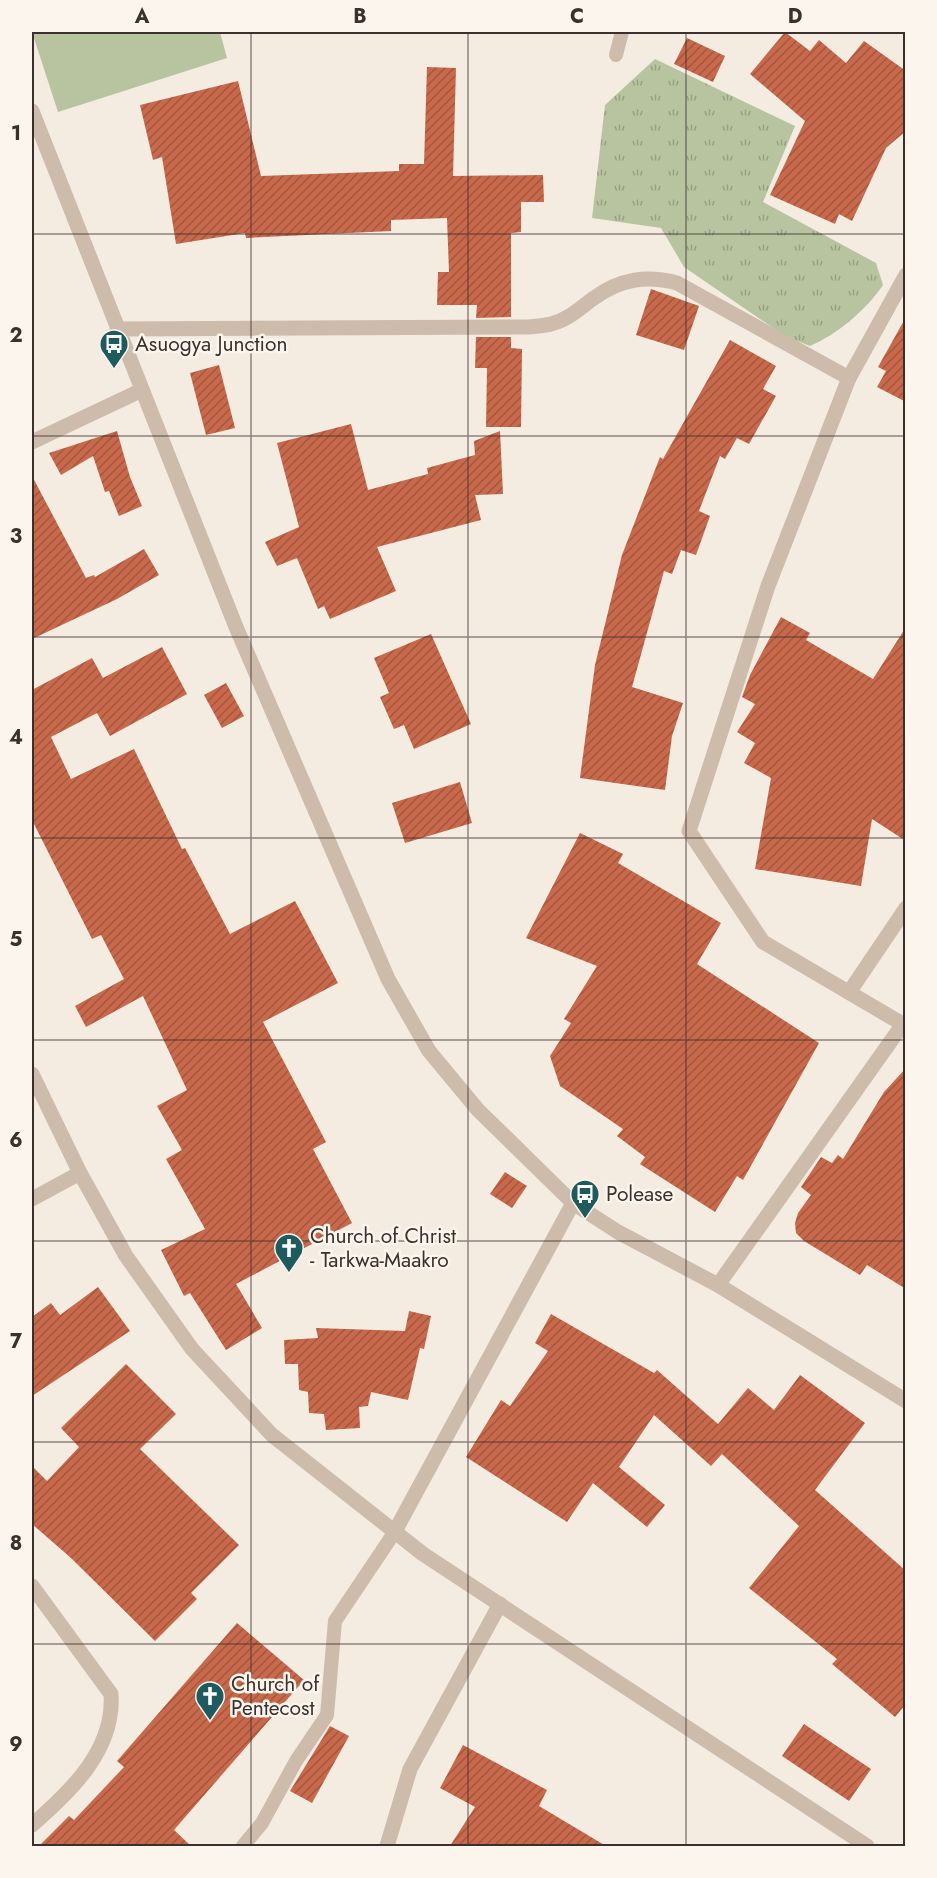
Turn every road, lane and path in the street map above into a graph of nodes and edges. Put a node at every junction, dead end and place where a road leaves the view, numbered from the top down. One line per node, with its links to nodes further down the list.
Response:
1 (622, 32): 2 (lane)
2 (616, 55)
3 (32, 111): 5 (street)
4 (906, 275): 6 (street)
5 (117, 329): 6 (street); 7 (street)
6 (849, 378): 10 (street)
7 (142, 390): 8 (street); 15 (street)
8 (32, 442)
9 (906, 908): 10 (street)
10 (850, 991): 11 (street)
11 (904, 1025): 16 (street)
12 (32, 1074): 13 (street)
13 (80, 1173): 14 (street); 18 (street)
14 (32, 1199)
15 (573, 1203): 16 (street); 18 (street)
16 (718, 1285): 17 (street)
17 (906, 1401)
18 (394, 1533): 20 (street); 22 (lane)
19 (34, 1593): 21 (street)
20 (500, 1604): 23 (street); 24 (street)
21 (32, 1825)
22 (243, 1846)
23 (387, 1846)
24 (867, 1846)

